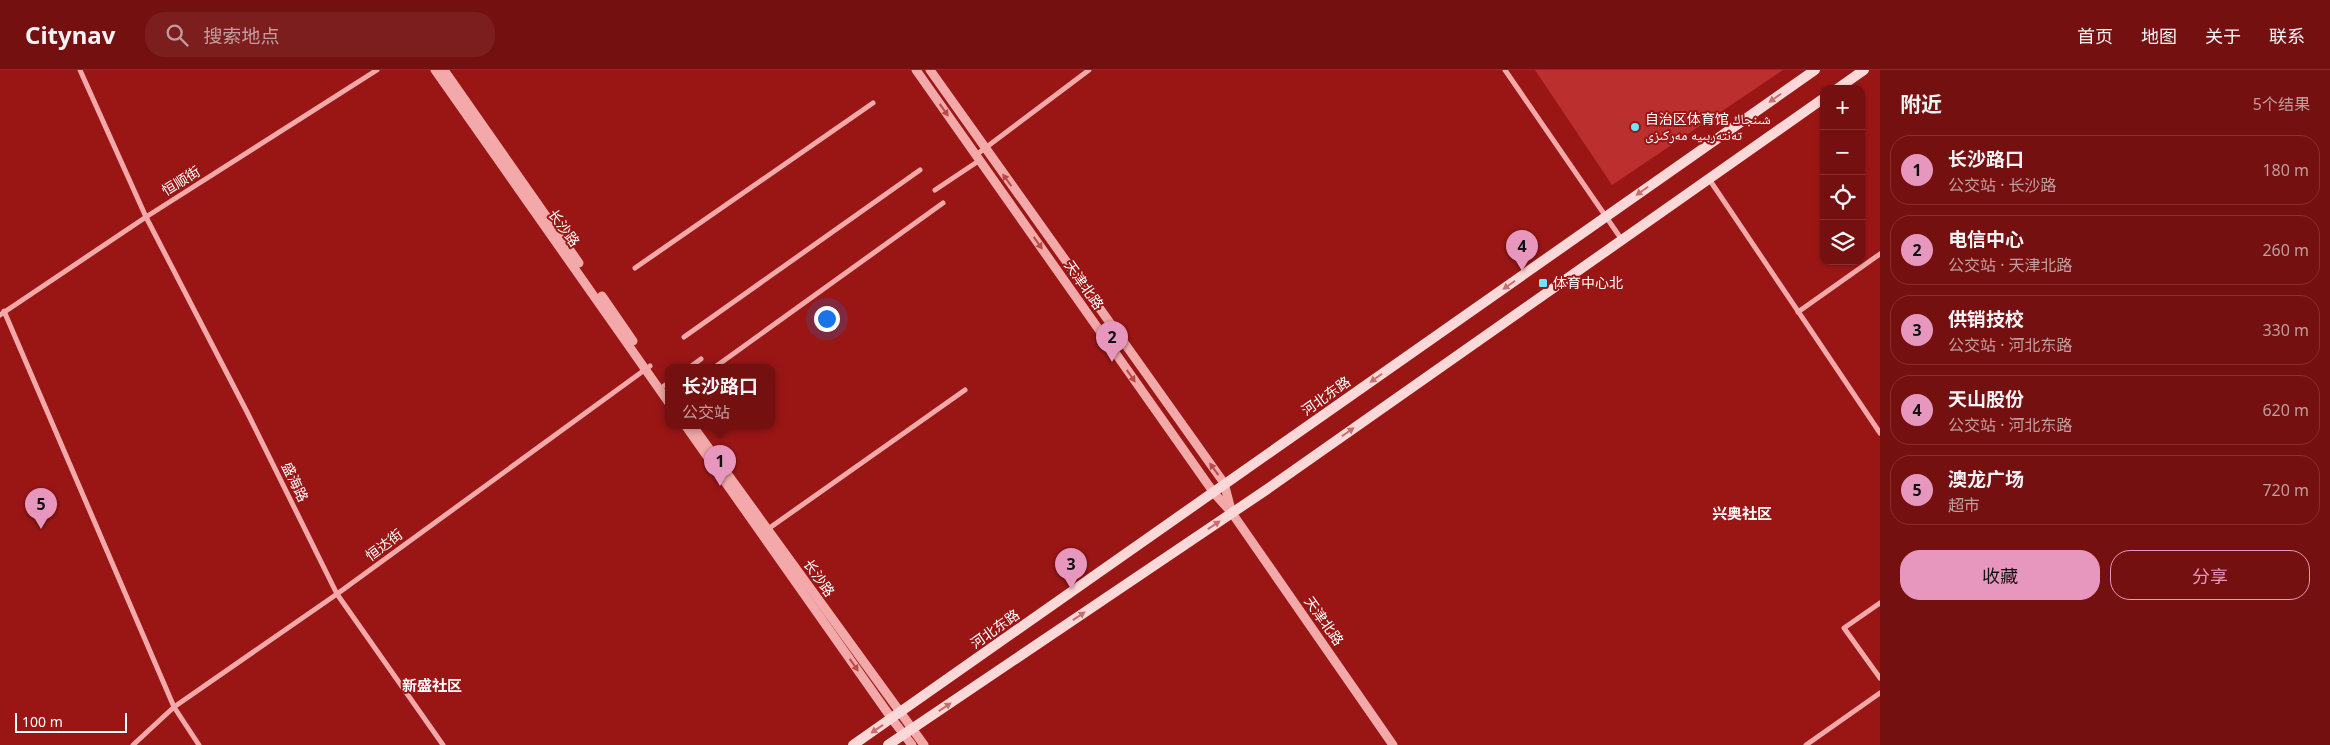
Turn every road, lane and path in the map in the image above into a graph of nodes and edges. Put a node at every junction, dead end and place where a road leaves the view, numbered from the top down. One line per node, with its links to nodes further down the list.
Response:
1 (80, 70): 21 (street, 盛海路)
2 (377, 70): 21 (street, 恒顺街)
3 (435, 70): 31 (street, 长沙路)
4 (444, 70): 31 (street, 长沙路)
5 (916, 70): 15 (street, 天津北路, one-way to 15)
6 (930, 70): 14 (street, 天津北路)
7 (1088, 70): 14 (street)
8 (1506, 70): 20 (street)
9 (1815, 70): 20 (main road, 河北东路, one-way to 20)
10 (1864, 70): 11 (main road)
11 (1843, 85)
12 (1820, 101): 17 (main road)
13 (874, 103): 24 (street)
14 (984, 148): 15 (street); 38 (street, 天津北路, one-way to 14)
15 (978, 157): 18 (street); 39 (street, 天津北路, one-way to 39)
16 (920, 170): 27 (street)
17 (1709, 179): 22 (main road); 25 (street)
18 (935, 190)
19 (943, 203): 30 (street)
20 (1606, 216): 22 (street); 38 (main road, 河北东路, one-way to 38)
21 (146, 217): 26 (street, 恒顺街); 42 (street, 盛海路)
22 (1622, 240): 40 (main road, one-way to 22)
23 (1880, 254): 25 (street)
24 (635, 268)
25 (1798, 312): 37 (street)
26 (2, 313): 46 (street)
27 (684, 337)
28 (701, 359): 29 (street)
29 (694, 364)
30 (719, 364)
31 (648, 368): 32 (street, 长沙路); 34 (street, 长沙路); 42 (street, 恒达街)
32 (665, 385)
33 (965, 390): 41 (street)
34 (665, 396)
35 (688, 429): 47 (street, 长沙路, one-way to 47)
36 (695, 429): 41 (street, 长沙路)
37 (1880, 433)
38 (1224, 483): 39 (main road, 河北东路); 40 (street, 天津北路)
39 (1214, 493): 40 (street, 天津北路); 47 (main road, 河北东路)
40 (1232, 513): 48 (main road, one-way to 40); 56 (street, 天津北路)
41 (768, 529): 47 (street, 长沙路)
42 (337, 594): 46 (street, 恒达街); 51 (street, 盛海路)
43 (1880, 603): 44 (street)
44 (1880, 678)
45 (1880, 693): 57 (street)
46 (174, 707): 49 (street, 恒达街); 50 (street)
47 (896, 716): 48 (street, 长沙路); 52 (main road, 河北东路, one-way to 52)
48 (908, 731): 53 (main road); 54 (street, 长沙路); 55 (street, 长沙路)
49 (133, 745)
50 (199, 745)
51 (443, 745)
52 (853, 745)
53 (888, 745)
54 (912, 745)
55 (924, 745)
56 (1393, 745)
57 (1806, 745)

